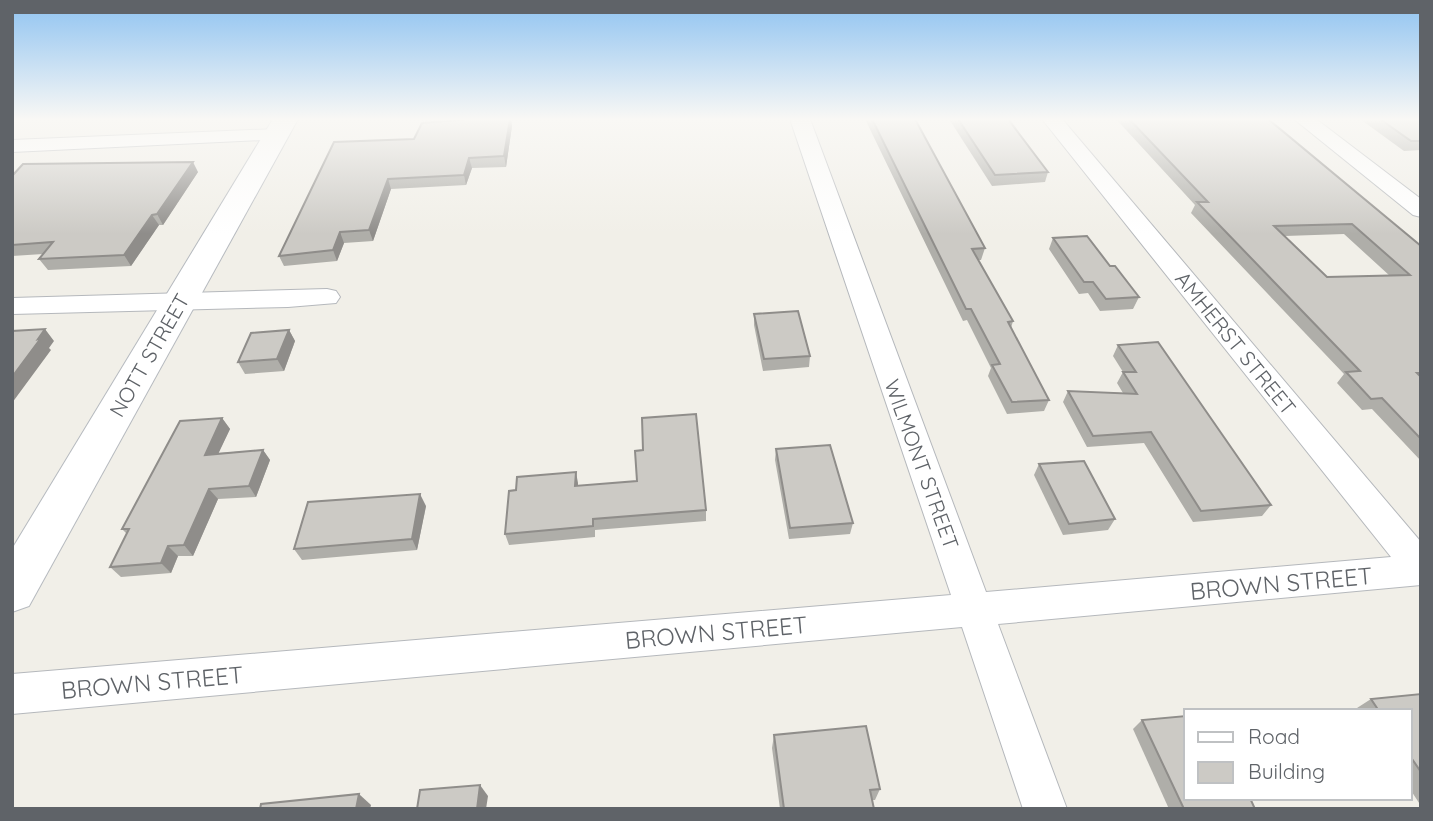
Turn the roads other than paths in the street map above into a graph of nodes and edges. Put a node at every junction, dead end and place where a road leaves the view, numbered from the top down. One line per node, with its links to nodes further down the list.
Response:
1 (264, 157): 7 (street, NOTT STREET)
2 (814, 157): 11 (street, WILMONT STREET)
3 (1083, 157): 9 (street, AMHERST STREET)
4 (1353, 157): 5 (street)
5 (1421, 210)
6 (327, 297): 7 (street)
7 (180, 301): 8 (street); 10 (street, NOTT STREET)
8 (12, 306)
9 (1421, 569): 11 (street, BROWN STREET)
10 (12, 591)
11 (974, 609): 12 (street, BROWN STREET); 13 (street, WILMONT STREET)
12 (12, 694)
13 (1045, 809)

